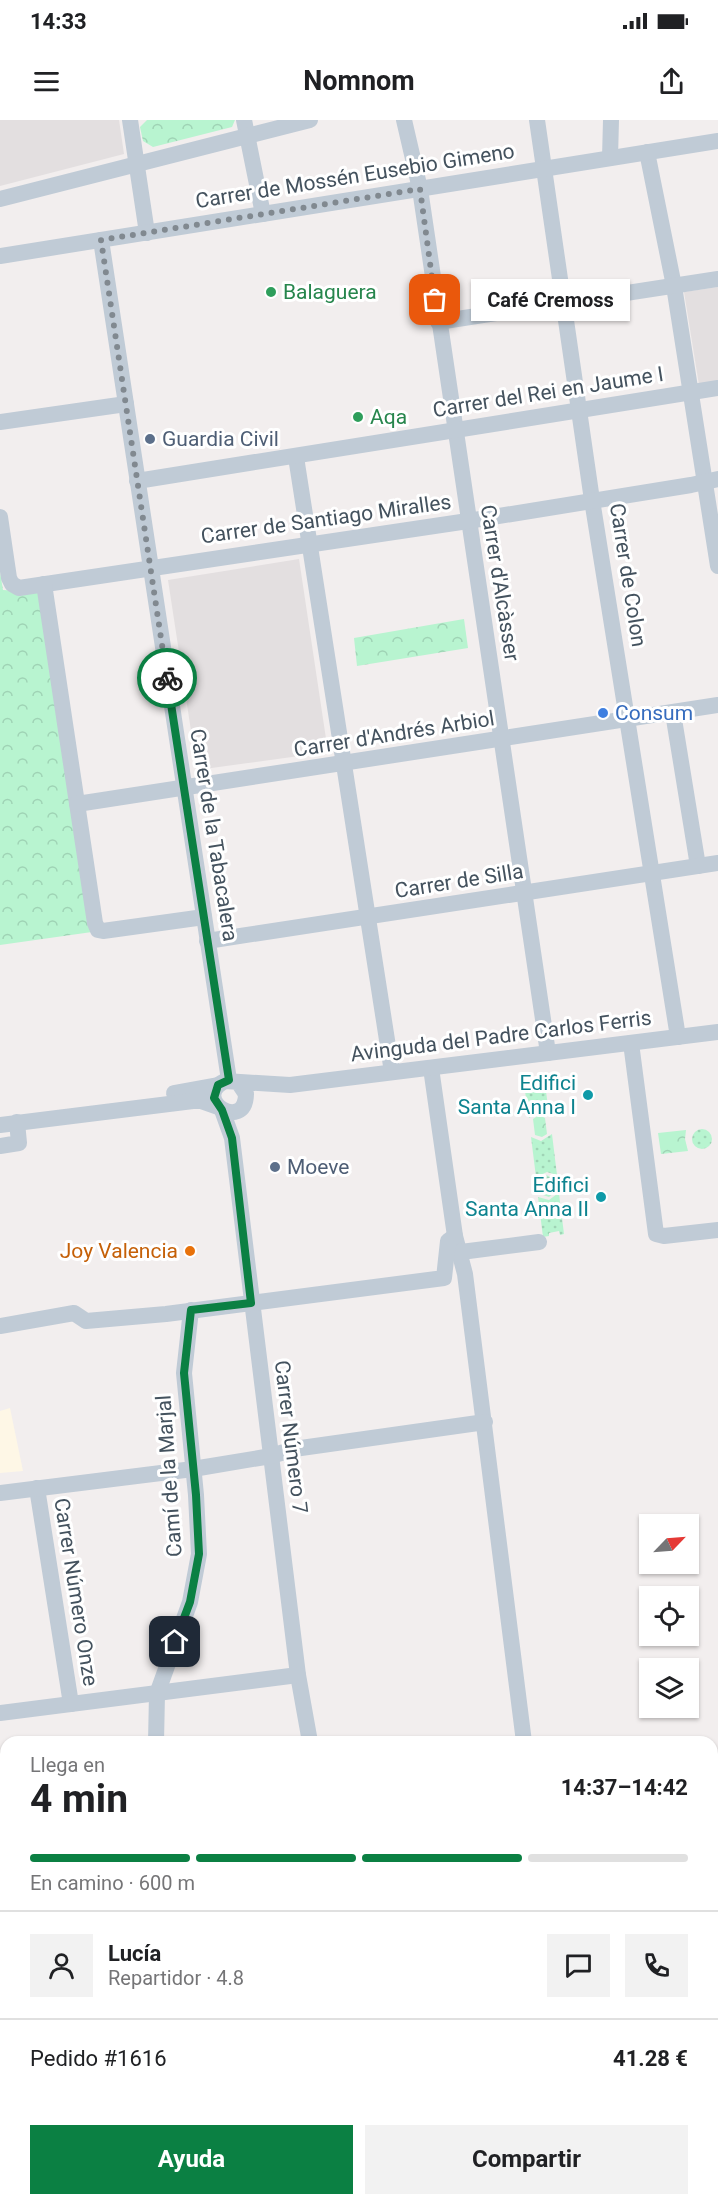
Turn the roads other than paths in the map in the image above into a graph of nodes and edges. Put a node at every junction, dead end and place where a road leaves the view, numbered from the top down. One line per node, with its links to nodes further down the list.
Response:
1 (130, 120): 10 (street)
2 (310, 120): 6 (street)
3 (404, 120): 12 (street, Carrer d'Alcàsser)
4 (537, 120): 11 (street, Carrer de Colon)
5 (611, 120): 9 (street)
6 (245, 128): 10 (street); 14 (street)
7 (718, 141): 8 (street, Carrer de Mossén Eusebio Gimeno)
8 (647, 152): 9 (street, Carrer de Mossén Eusebio Gimeno); 19 (street)
9 (610, 158): 11 (street, Carrer de Mossén Eusebio Gimeno)
10 (136, 164): 13 (street); 15 (street)
11 (544, 169): 12 (street, Carrer de Mossén Eusebio Gimeno); 20 (street, Carrer de Colon)
12 (420, 189): 14 (street, Carrer de Mossén Eusebio Gimeno); 21 (street, Carrer d'Alcàsser)
13 (0, 199)
14 (263, 214): 15 (street, Carrer de Mossén Eusebio Gimeno)
15 (147, 232): 16 (street, Carrer de Mossén Eusebio Gimeno)
16 (101, 240): 17 (street, Carrer de Mossén Eusebio Gimeno); 24 (street, Carrer de la Tabacalera)
17 (0, 256)
18 (718, 279): 19 (street)
19 (674, 286): 20 (street); 23 (street)
20 (564, 302): 21 (street); 25 (street, Carrer de Colon)
21 (438, 322): 27 (street, Carrer d'Alcàsser)
22 (718, 388): 23 (street, Carrer del Rei en Jaume I)
23 (690, 392): 25 (street, Carrer del Rei en Jaume I); 29 (street)
24 (126, 404): 26 (street); 30 (street, Carrer de la Tabacalera)
25 (579, 411): 27 (street, Carrer del Rei en Jaume I); 31 (street, Carrer de Colon)
26 (0, 422)
27 (454, 430): 28 (street, Carrer del Rei en Jaume I); 33 (street, Carrer d'Alcàsser)
28 (296, 457): 30 (street, Carrer del Rei en Jaume I); 34 (street)
29 (711, 480): 31 (street, Carrer de Santiago Miralles); 35 (street)
30 (137, 481): 36 (street, Carrer de la Tabacalera)
31 (592, 500): 33 (street, Carrer de Santiago Miralles); 40 (street, Carrer de Colon)
32 (0, 517): 37 (street, Carrer de Santiago Miralles)
33 (468, 521): 34 (street, Carrer de Santiago Miralles); 41 (street, Carrer d'Alcàsser)
34 (310, 544): 36 (street, Carrer de Santiago Miralles); 42 (street)
35 (718, 566)
36 (150, 567): 37 (street, Carrer de Santiago Miralles); 43 (street, Carrer de la Tabacalera)
37 (44, 584): 44 (street)
38 (718, 705): 39 (street, Carrer d'Andrés Arbiol)
39 (673, 713): 40 (street, Carrer d'Andrés Arbiol); 46 (street)
40 (628, 720): 41 (street, Carrer d'Andrés Arbiol); 47 (street, Carrer de Colon)
41 (501, 740): 42 (street, Carrer d'Andrés Arbiol); 48 (street, Carrer d'Alcàsser)
42 (343, 765): 43 (street, Carrer d'Andrés Arbiol); 50 (street)
43 (184, 789): 44 (street, Carrer d'Andrés Arbiol); 49 (street, Carrer de la Tabacalera)
44 (77, 804): 49 (street)
45 (718, 863): 46 (street, Carrer de Silla)
46 (698, 866): 47 (street, Carrer de Silla)
47 (652, 873): 48 (street, Carrer de Silla); 53 (street, Carrer de Colon)
48 (525, 894): 50 (street, Carrer de Silla); 55 (street, Carrer d'Alcàsser)
49 (204, 917): 51 (street, Carrer de la Tabacalera)
50 (367, 918): 51 (street, Carrer de Silla); 57 (street)
51 (207, 941): 58 (street, Carrer de la Tabacalera)
52 (718, 1032): 53 (street, Avinguda del Padre Carlos Ferris)
53 (678, 1037): 54 (street, Avinguda del Padre Carlos Ferris)
54 (630, 1043): 55 (street, Avinguda del Padre Carlos Ferris); 65 (street)
55 (548, 1053): 56 (street, Avinguda del Padre Carlos Ferris)
56 (431, 1068): 57 (street, Avinguda del Padre Carlos Ferris); 66 (street)
57 (392, 1072): 59 (street, Avinguda del Padre Carlos Ferris)
58 (228, 1083): 59 (street, Avinguda del Padre Carlos Ferris); 60 (street); 60 (street, Carrer Número 7); 61 (street, Avinguda del Padre Carlos Ferris)
59 (290, 1085): 60 (street, Avinguda del Padre Carlos Ferris)
60 (230, 1108): 62 (street); 69 (street, Carrer Número 7)
61 (0, 1113)
62 (17, 1122): 63 (street); 64 (street)
63 (0, 1125)
64 (0, 1146)
65 (718, 1230)
66 (455, 1236): 68 (street); 69 (street)
67 (539, 1242): 68 (street)
68 (461, 1252): 72 (street)
69 (251, 1303): 70 (street); 73 (street, Carrer Número 7)
70 (191, 1310): 71 (street); 74 (street, Camí de la Marjal)
71 (0, 1326)
72 (485, 1422): 73 (street); 83 (street)
73 (271, 1456): 74 (street); 77 (street, Carrer Número 7)
74 (193, 1469): 75 (street); 78 (street, Camí de la Marjal)
75 (37, 1488): 76 (street); 79 (street, Carrer Número Onze)
76 (0, 1493)
77 (298, 1675): 78 (street); 82 (street, Carrer Número 7)
78 (157, 1694): 79 (street); 81 (street, Camí de la Marjal)
79 (71, 1704): 80 (street)
80 (0, 1713)
81 (156, 1736)
82 (309, 1736)
83 (523, 1736)

